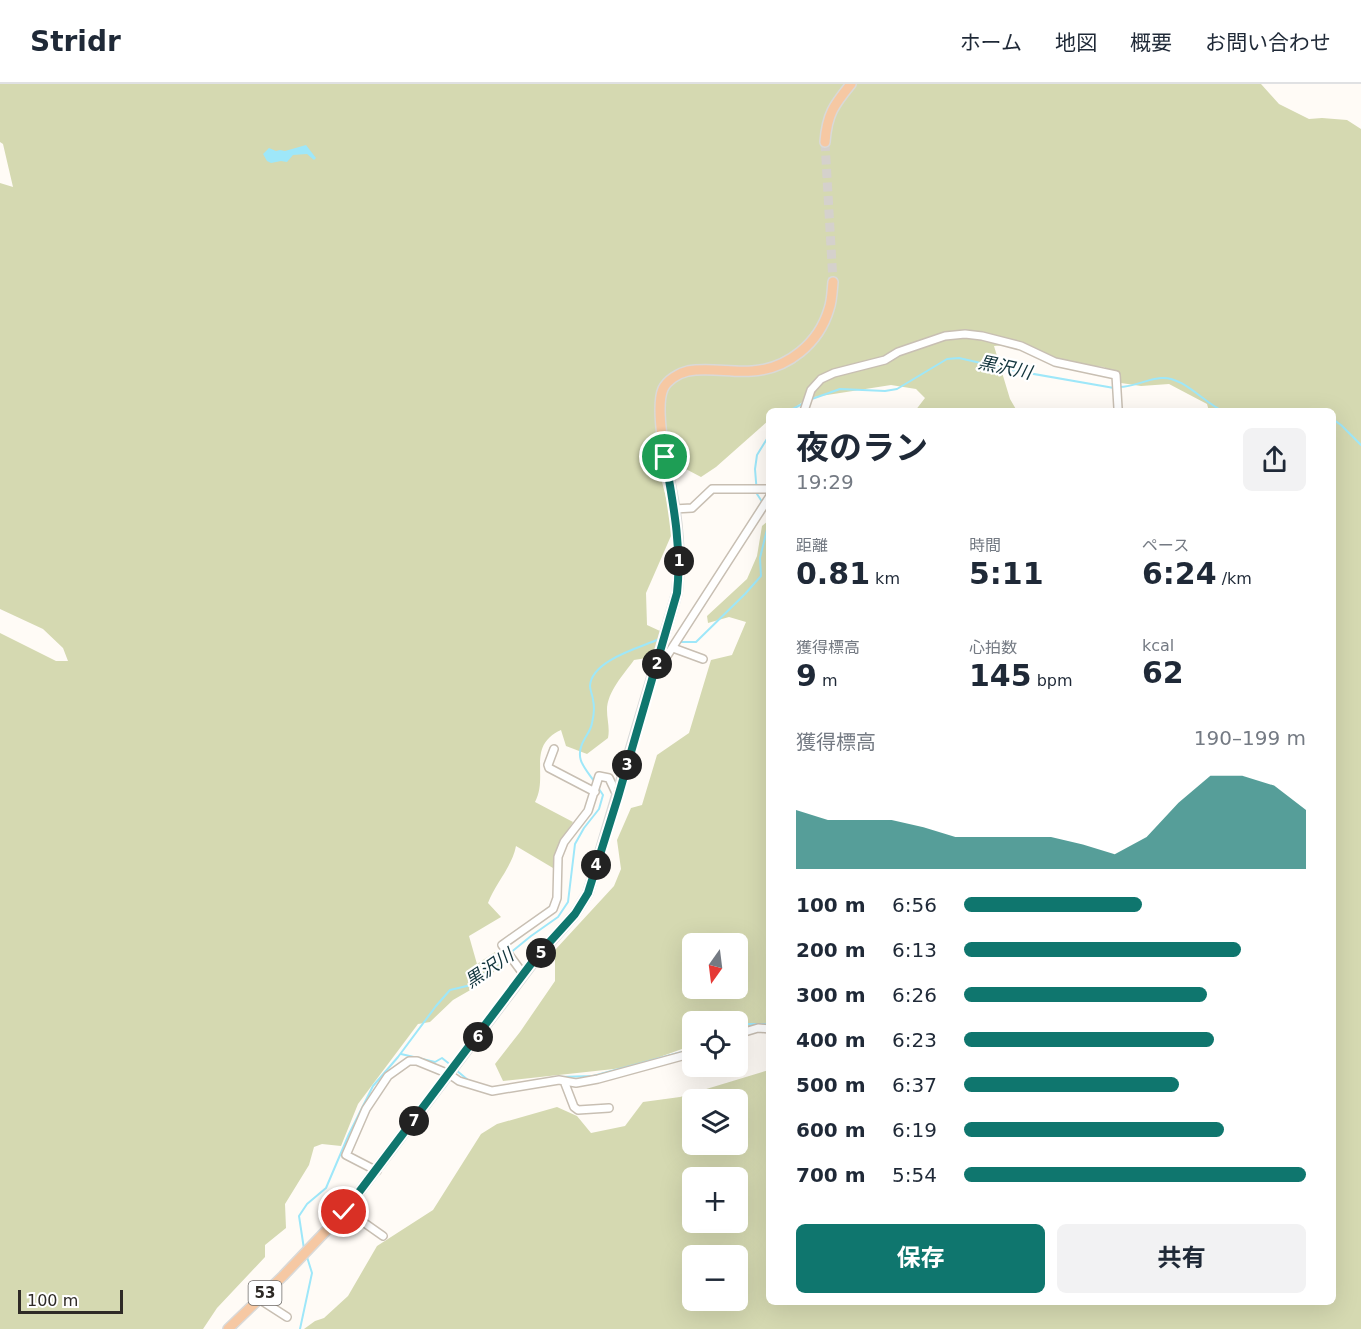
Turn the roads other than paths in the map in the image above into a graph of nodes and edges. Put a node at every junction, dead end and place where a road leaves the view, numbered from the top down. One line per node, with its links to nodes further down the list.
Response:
1 (852, 84): 2 (main road)
2 (825, 142)
3 (833, 282): 8 (main road, 53)
4 (805, 408): 5 (street)
5 (1118, 408)
6 (766, 489): 8 (street)
7 (766, 501): 9 (street)
8 (674, 509): 11 (main road, 53)
9 (674, 647): 10 (street); 11 (street)
10 (703, 659)
11 (653, 678): 14 (main road, 53)
12 (554, 749): 13 (street)
13 (595, 791): 14 (street); 15 (street)
14 (618, 797): 15 (main road, 53)
15 (524, 975): 19 (main road, 53)
16 (766, 1029): 17 (street)
17 (748, 1031)
18 (682, 1056): 20 (street)
19 (452, 1070): 20 (street); 22 (main road, 53); 22 (street)
20 (564, 1081): 21 (street)
21 (609, 1108)
22 (377, 1171): 23 (main road, 53)
23 (346, 1210): 24 (street); 25 (main road, 53)
24 (383, 1236)
25 (259, 1299): 26 (street); 27 (main road, 53)
26 (287, 1317)
27 (228, 1329)

